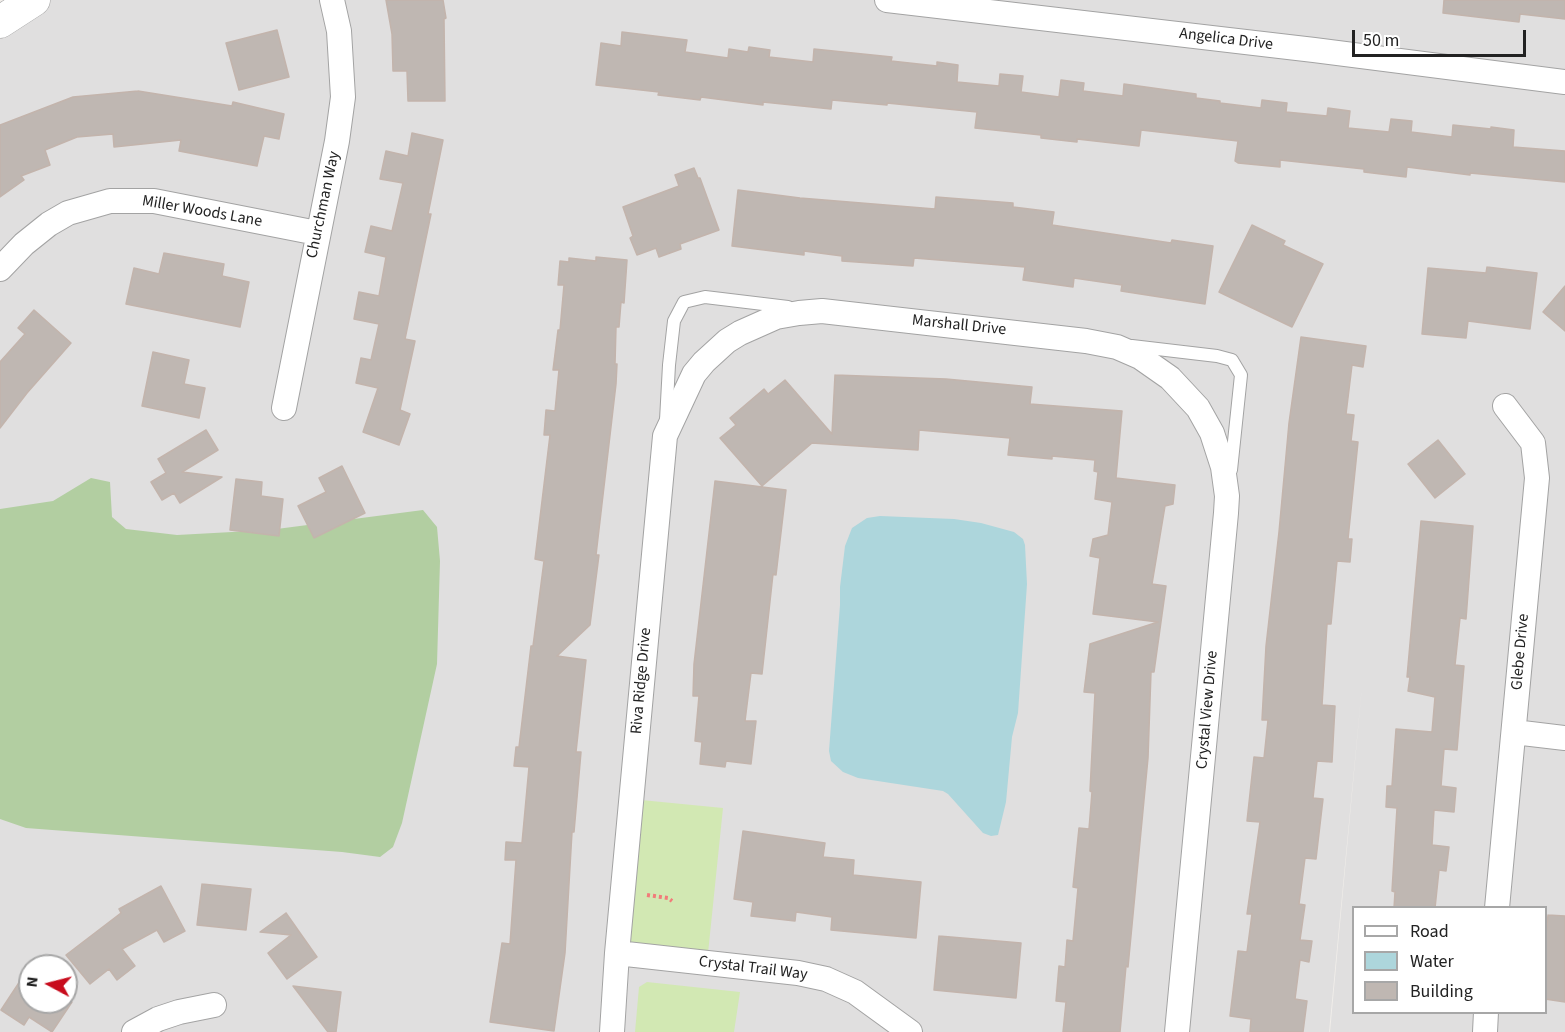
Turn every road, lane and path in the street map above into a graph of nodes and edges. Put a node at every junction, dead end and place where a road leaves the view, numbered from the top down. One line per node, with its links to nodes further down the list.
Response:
1 (34, 0): 4 (street)
2 (332, 0): 6 (street, Churchman Way)
3 (887, 0): 5 (street, Angelica Drive)
4 (0, 22)
5 (1565, 82)
6 (317, 233): 7 (street, Miller Woods Lane); 13 (street, Churchman Way)
7 (0, 269)
8 (822, 311): 9 (street, Marshall Drive); 10 (street, Marshall Drive); 14 (lane)
9 (1086, 341): 11 (street, Marshall Drive); 15 (lane)
10 (721, 347): 14 (street, Riva Ridge Drive)
11 (1189, 396): 15 (street, Crystal View Drive)
12 (1505, 406): 16 (street, Glebe Drive)
13 (284, 408)
14 (665, 436): 21 (street, Riva Ridge Drive)
15 (1226, 513): 27 (street, Crystal View Drive)
16 (1514, 732): 17 (street); 20 (street, Glebe Drive)
17 (1565, 738)
18 (647, 895): 19 (path)
19 (672, 901)
20 (1497, 906)
21 (617, 953): 25 (street, Riva Ridge Drive); 26 (street, Crystal Trail Way)
22 (214, 1005): 24 (street)
23 (1486, 1014): 28 (street)
24 (134, 1032)
25 (612, 1032)
26 (910, 1032)
27 (1178, 1032)
28 (1485, 1032)

